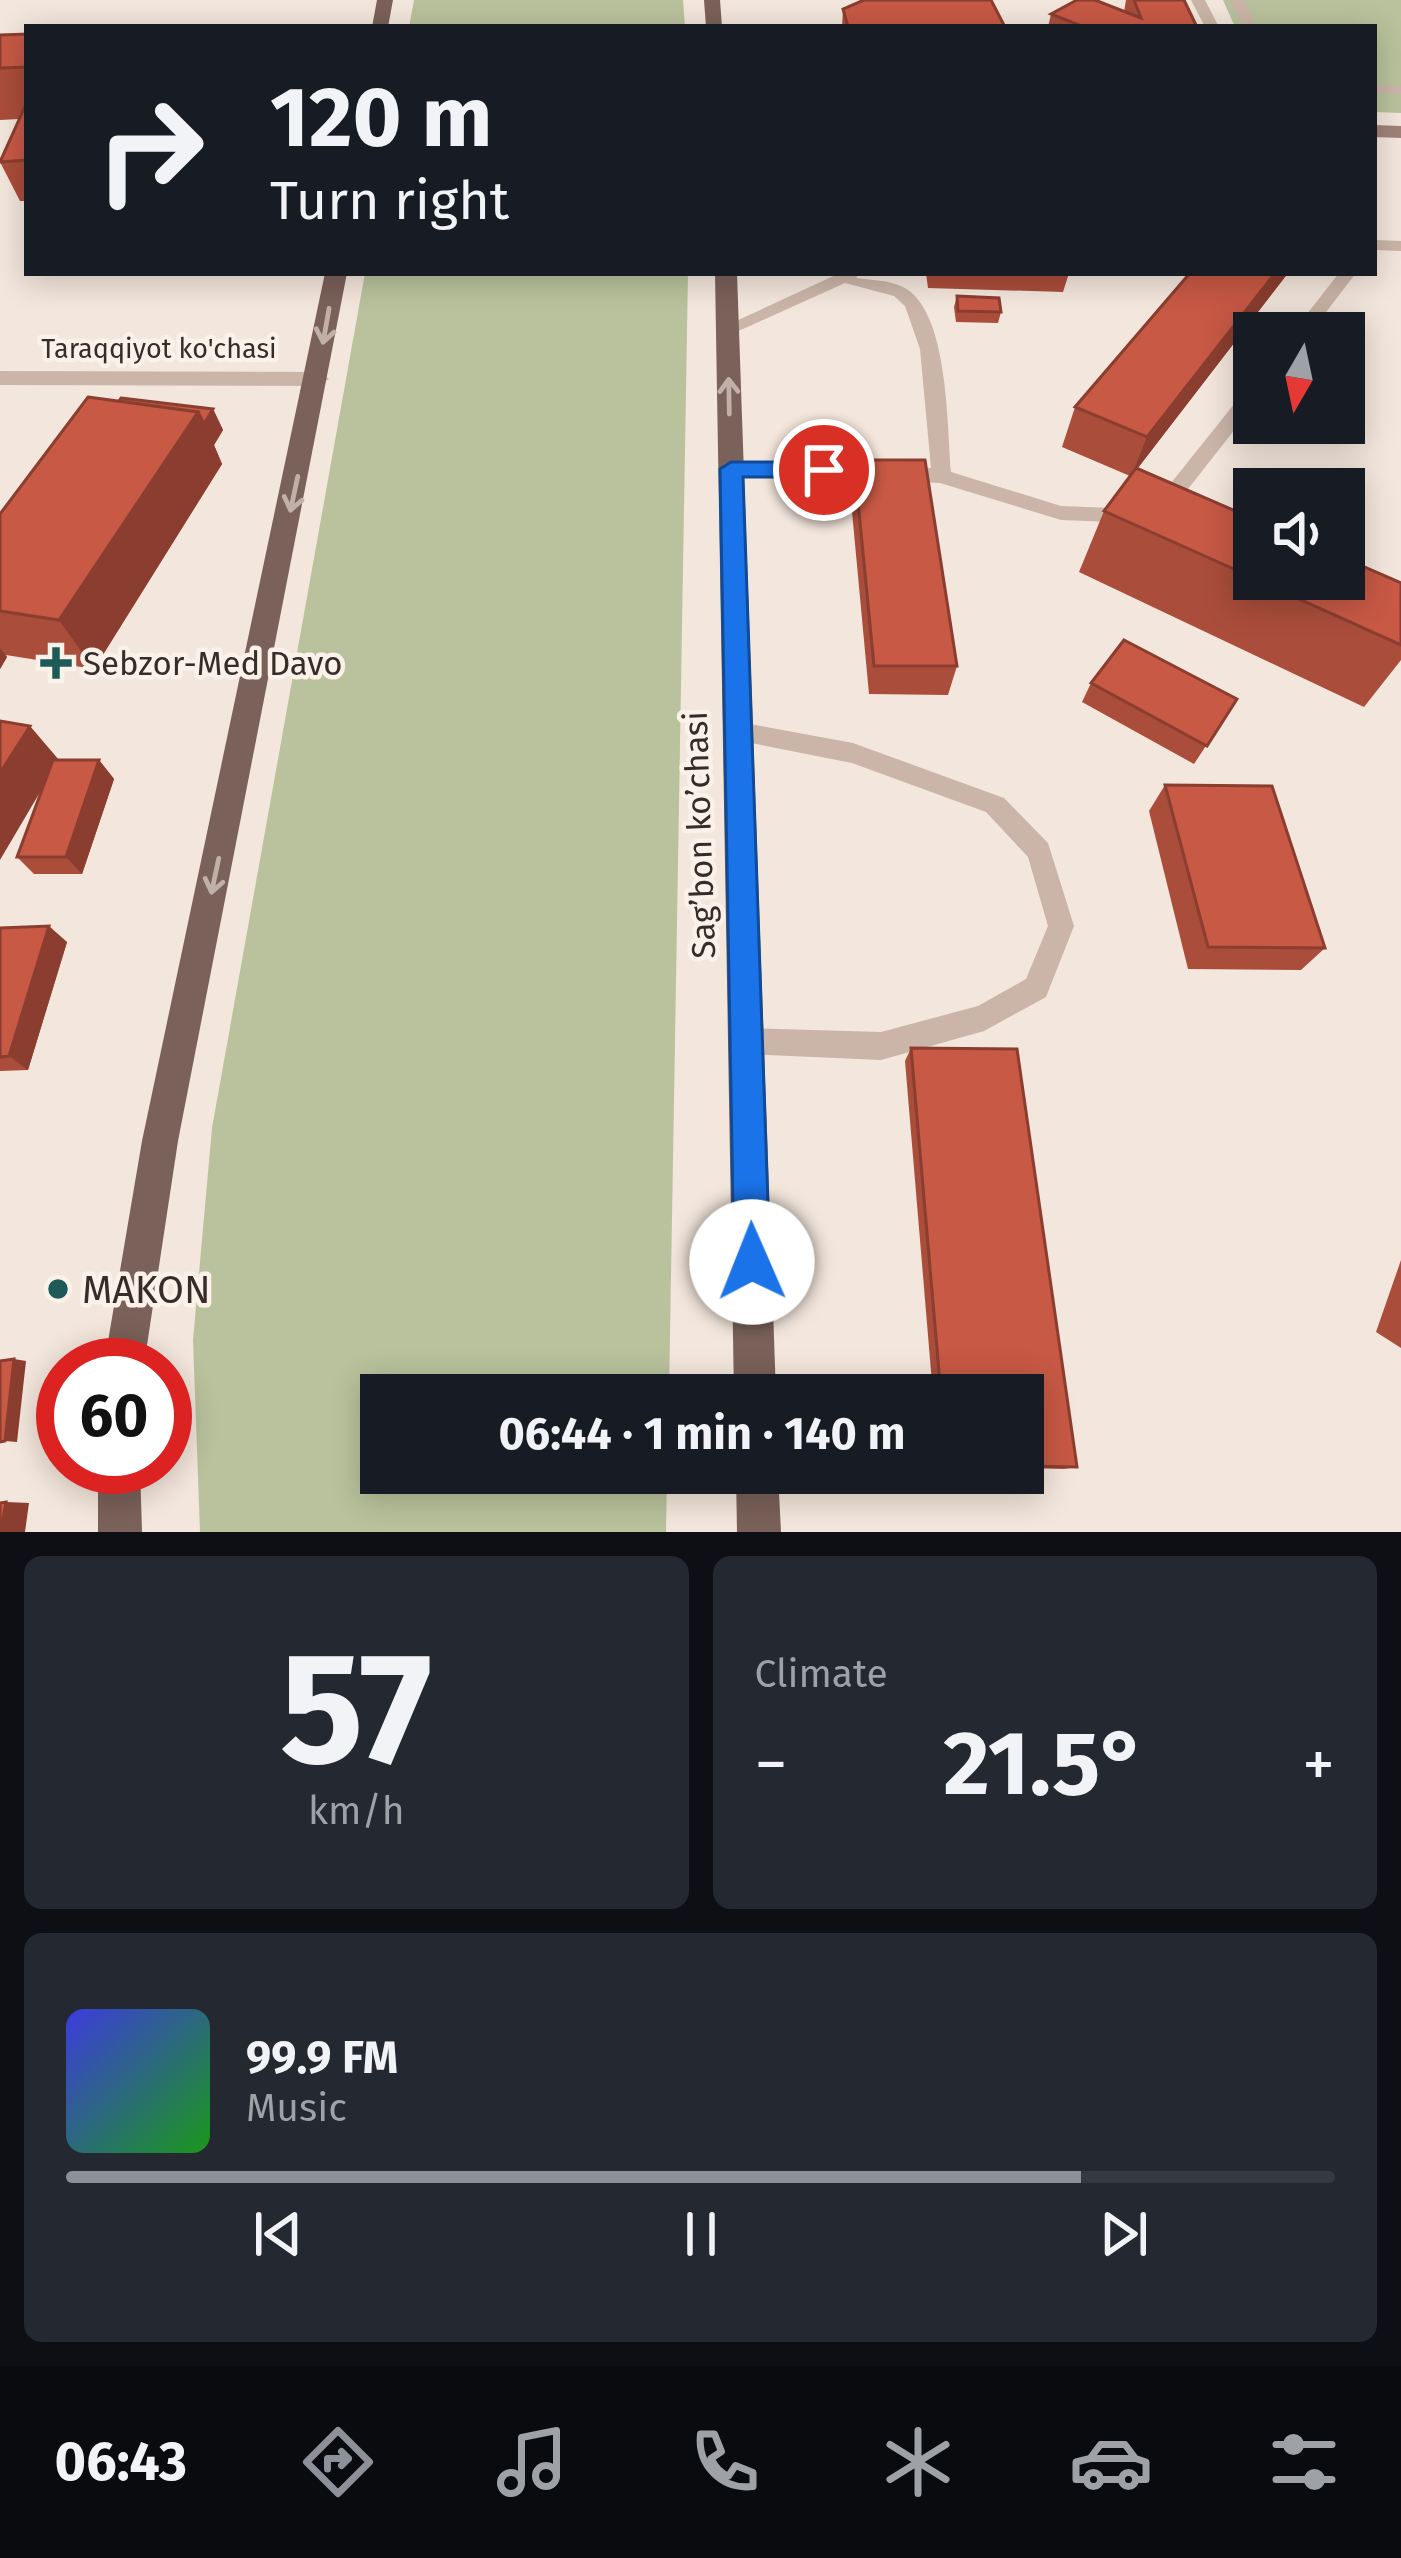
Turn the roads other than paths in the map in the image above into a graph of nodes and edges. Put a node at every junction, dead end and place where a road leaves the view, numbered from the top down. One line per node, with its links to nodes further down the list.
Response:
1 (335, 276): 8 (main road, one-way to 8)
2 (726, 276): 6 (main road, Sag’bon ko’chasi)
3 (1346, 276): 5 (lane)
4 (853, 279): 6 (lane); 11 (lane)
5 (1317, 312)
6 (728, 329): 10 (main road, Sag’bon ko’chasi, one-way to 6)
7 (0, 379): 8 (street, Taraqqiyot ko'chasi)
8 (317, 379): 14 (main road, one-way to 14)
9 (1233, 418): 11 (lane)
10 (731, 469): 11 (lane); 12 (main road, Sag’bon ko’chasi)
11 (941, 476)
12 (739, 732): 13 (main road, Sag’bon ko’chasi); 13 (lane)
13 (747, 1041): 15 (main road, Sag’bon ko’chasi)
14 (128, 1338)
15 (755, 1374)
16 (119, 1494): 18 (main road)
17 (758, 1494): 19 (main road)
18 (120, 1532)
19 (759, 1532)

